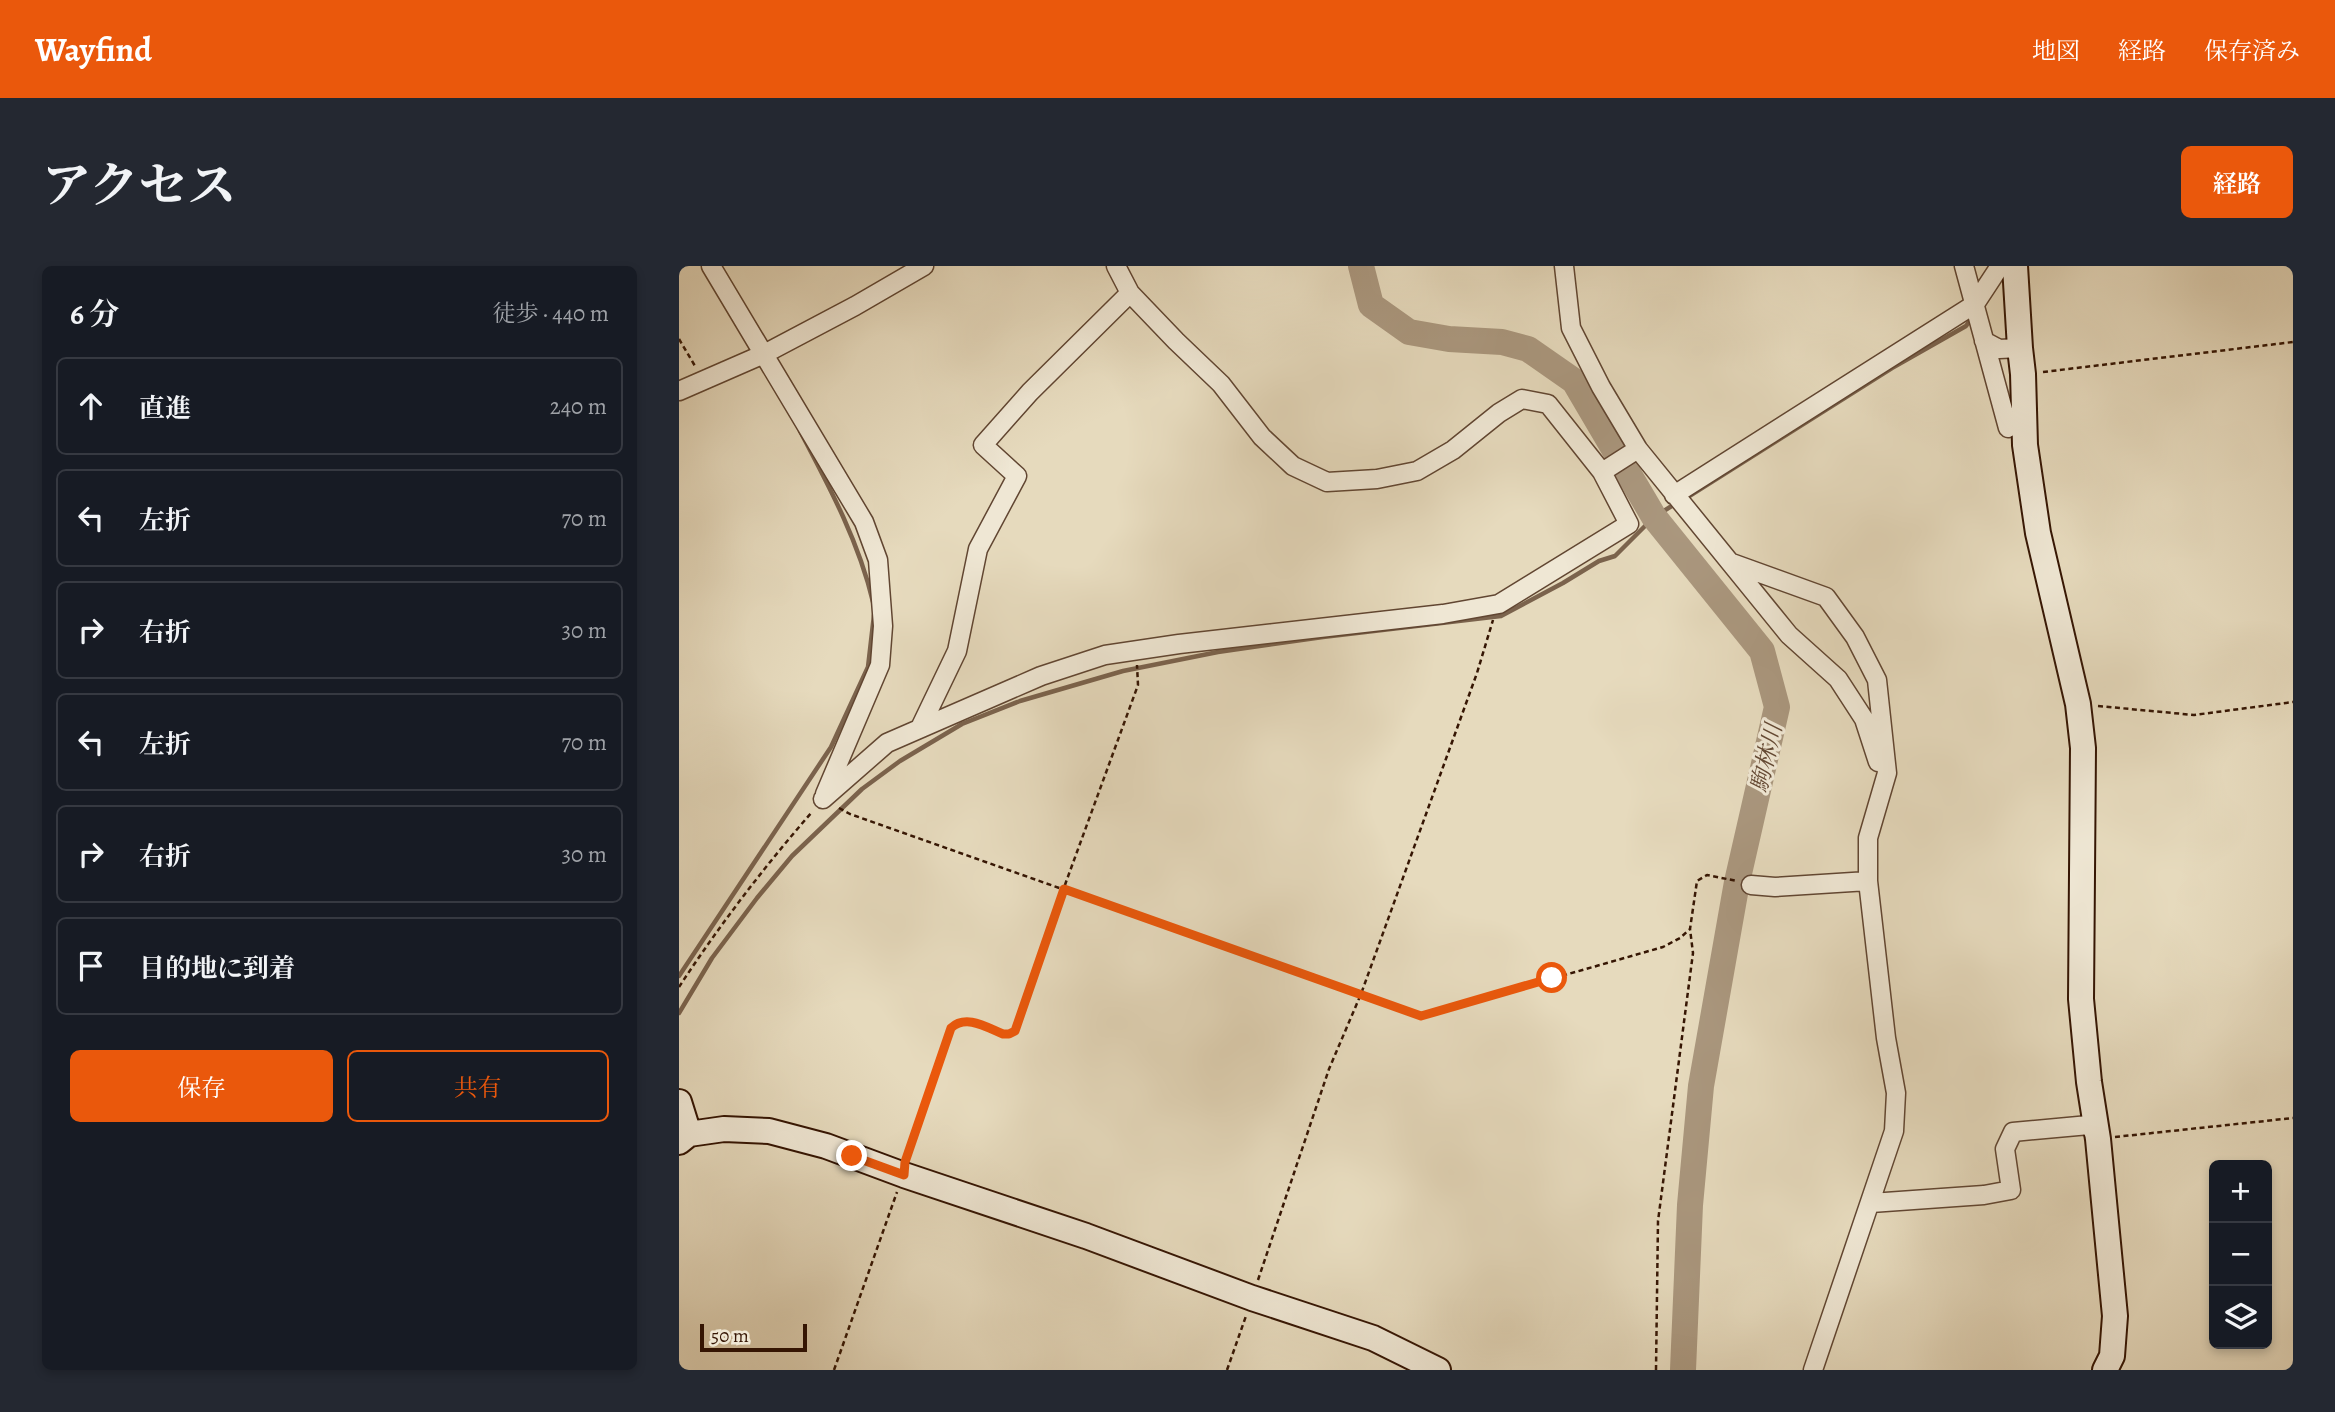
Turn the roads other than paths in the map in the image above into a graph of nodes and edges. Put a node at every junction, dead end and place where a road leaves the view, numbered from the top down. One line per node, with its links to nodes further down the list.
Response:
1 (711, 266): 12 (street)
2 (924, 266): 12 (street)
3 (1116, 266): 8 (street)
4 (1564, 266): 15 (street)
5 (1964, 266): 9 (street)
6 (2000, 266): 9 (street)
7 (2015, 266): 11 (street)
8 (1130, 293): 16 (street); 19 (street)
9 (1975, 304): 10 (street); 17 (street)
10 (1984, 341): 11 (street); 14 (street)
11 (2019, 348): 25 (street)
12 (764, 354): 13 (street); 19 (street)
13 (679, 391)
14 (2008, 428)
15 (1638, 449): 16 (street); 17 (street)
16 (1602, 472): 19 (street)
17 (1674, 495): 18 (street)
18 (1732, 563): 20 (street); 20 (street)
19 (920, 728)
20 (1878, 804): 21 (street)
21 (1868, 881): 22 (street); 26 (street)
22 (1751, 885)
23 (679, 1102): 24 (street)
24 (684, 1138): 28 (street)
25 (2098, 1139): 26 (street); 27 (street)
26 (1871, 1203): 29 (street)
27 (2115, 1316): 30 (street); 31 (street)
28 (1438, 1370)
29 (1813, 1370)
30 (2105, 1370)
31 (2121, 1370)

